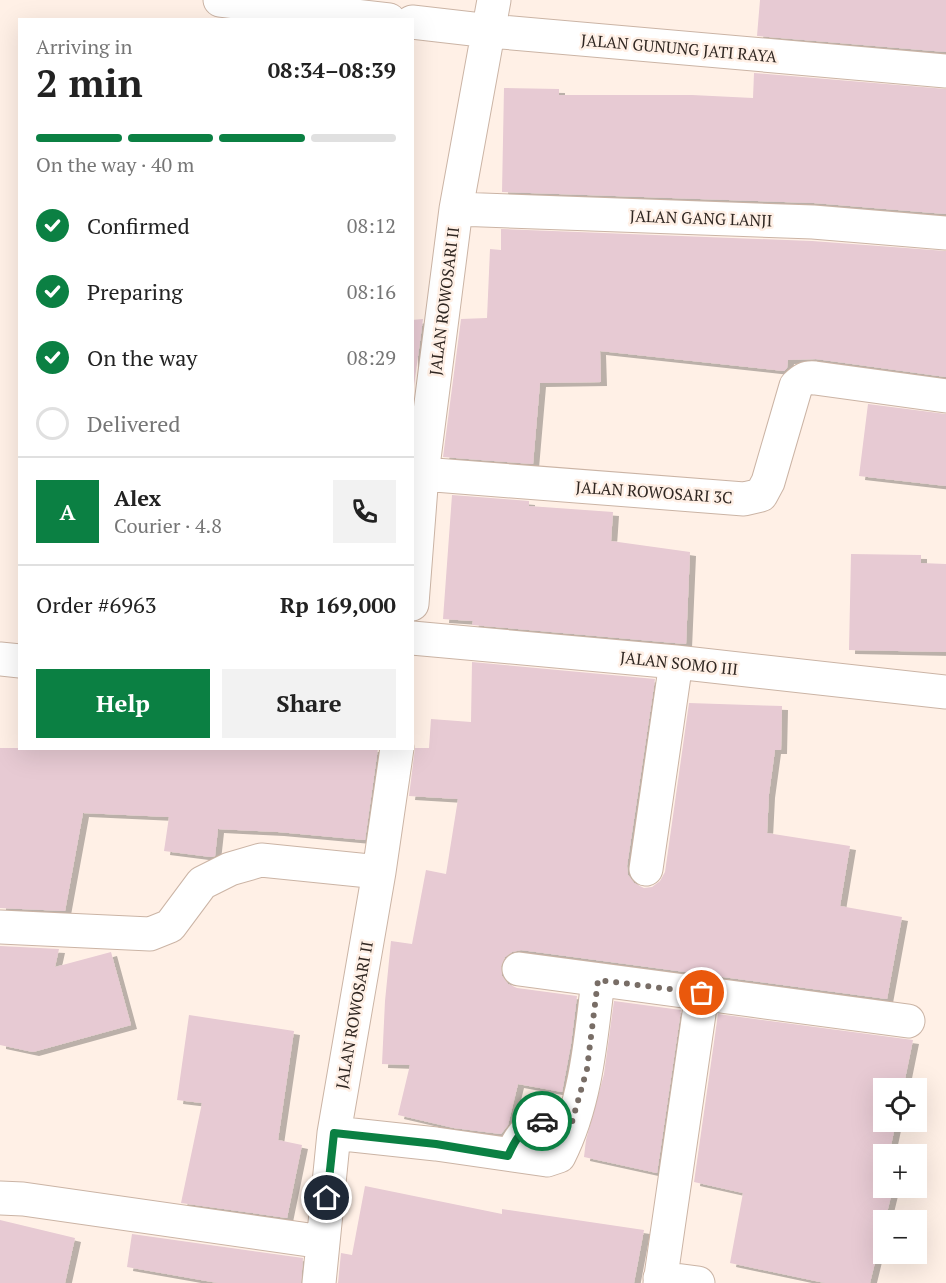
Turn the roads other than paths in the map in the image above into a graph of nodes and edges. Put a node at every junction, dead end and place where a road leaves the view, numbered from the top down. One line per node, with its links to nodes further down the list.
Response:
1 (220, 0): 3 (street)
2 (492, 16): 4 (street, JALAN GUNUNG JATI RAYA); 5 (street, JALAN GUNUNG JATI RAYA); 6 (street, JALAN ROWOSARI II)
3 (372, 18)
4 (414, 22)
5 (946, 71)
6 (456, 209): 7 (street, JALAN GANG LANJI); 9 (street, JALAN ROWOSARI II)
7 (946, 233)
8 (946, 396): 9 (street, JALAN ROWOSARI 3C)
9 (422, 474): 10 (street, JALAN ROWOSARI II)
10 (414, 578)
11 (414, 638): 14 (street, JALAN SOMO III)
12 (0, 659): 13 (street)
13 (18, 661)
14 (676, 662): 15 (street, JALAN SOMO III); 17 (street)
15 (946, 692)
16 (397, 750): 18 (street, JALAN ROWOSARI II)
17 (646, 869)
18 (379, 872): 19 (street); 24 (street, JALAN ROWOSARI II)
19 (0, 927)
20 (519, 969): 21 (street)
21 (598, 980): 22 (street); 24 (street)
22 (702, 993): 23 (street); 27 (street)
23 (908, 1021)
24 (334, 1133): 26 (street, JALAN ROWOSARI II)
25 (0, 1198): 26 (street)
26 (323, 1242): 28 (street, JALAN ROWOSARI II)
27 (660, 1280): 29 (street)
28 (319, 1283)
29 (698, 1283)

